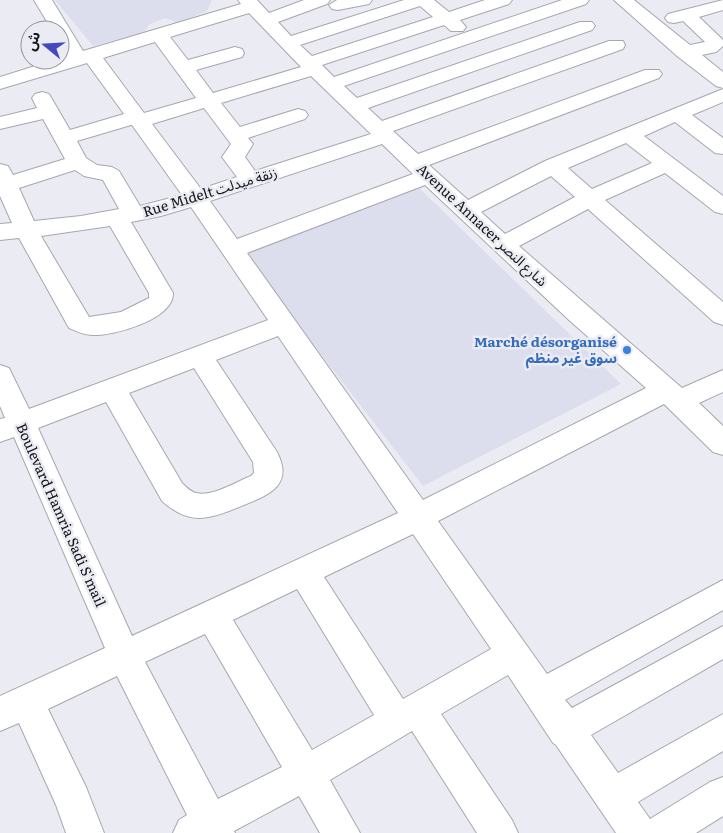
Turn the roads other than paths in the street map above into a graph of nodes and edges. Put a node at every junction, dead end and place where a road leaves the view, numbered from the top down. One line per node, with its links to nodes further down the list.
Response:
1 (43, 0): 23 (street)
2 (363, 0): 8 (street)
3 (422, 0): 9 (street); 13 (street)
4 (503, 0): 13 (street)
5 (580, 0): 7 (street)
6 (622, 0): 15 (street)
7 (556, 3): 16 (street); 18 (street)
8 (333, 4): 11 (street); 14 (street); 19 (street)
9 (396, 4): 14 (street)
10 (723, 5): 12 (street)
11 (255, 9): 17 (street); 19 (street, Avenue Annacer شارع النصر)
12 (691, 9): 15 (street); 20 (street)
13 (446, 18): 18 (street); 26 (street)
14 (355, 22): 19 (street)
15 (651, 24): 20 (street)
16 (586, 26): 22 (street); 24 (street)
17 (159, 35): 23 (street); 27 (street)
18 (471, 37): 24 (street); 29 (street)
19 (296, 40): 26 (street, Avenue Annacer شارع النصر)
20 (684, 52): 30 (street)
21 (235, 53): 27 (street)
22 (625, 53): 31 (street); 31 (street)
23 (84, 57): 28 (street); 36 (street)
24 (498, 58): 31 (street); 33 (street)
25 (0, 61): 28 (street)
26 (312, 66): 29 (street, Avenue Annacer شارع النصر); 32 (street)
27 (184, 68): 32 (street)
28 (5, 82)
29 (331, 84): 33 (street, Avenue Annacer شارع النصر)
30 (722, 84): 34 (street)
31 (545, 93): 38 (street, Rue Midelt زنقة ميدلت); 46 (street)
32 (208, 100): 36 (street); 40 (street)
33 (354, 106): 38 (street, Avenue Annacer شارع النصر)
34 (677, 114): 39 (street); 42 (street)
35 (298, 115): 40 (street)
36 (137, 119): 41 (street); 49 (street)
37 (0, 123): 41 (street)
38 (382, 133): 46 (street, Avenue Annacer شارع النصر); 48 (street, Rue Midelt زنقة ميدلت)
39 (628, 134): 44 (street); 45 (street)
40 (236, 135): 48 (street)
41 (65, 138): 43 (street)
42 (723, 148)
43 (78, 162): 47 (street); 53 (street)
44 (668, 164): 50 (street); 51 (street)
45 (553, 166): 50 (street); 52 (street)
46 (421, 170): 52 (street, Avenue Annacer شارع النصر); 57 (street)
47 (4, 178): 54 (street)
48 (251, 180): 49 (street, Rue Midelt زنقة ميدلت)
49 (196, 198): 53 (street, Rue Midelt زنقة ميدلت); 57 (street)
50 (590, 198): 56 (street); 58 (street)
51 (723, 206)
52 (466, 210): 56 (street, Avenue Annacer شارع النصر)
53 (125, 216): 54 (street, Rue Midelt زنقة ميدلت); 54 (street)
54 (26, 229): 55 (street, Rue Midelt زنقة ميدلت)
55 (0, 232)
56 (503, 245): 64 (street, Avenue Annacer شارع النصر)
57 (232, 250): 59 (street)
58 (723, 316)
59 (284, 324): 60 (street); 67 (street)
60 (200, 356): 63 (street); 63 (street)
61 (0, 375): 65 (street, Boulevard Hamria Sadi S'mail)
62 (723, 380): 64 (street)
63 (112, 389): 65 (street)
64 (673, 396): 66 (street, Avenue Annacer شارع النصر); 67 (street)
65 (10, 427): 73 (street, Boulevard Hamria Sadi S'mail)
66 (723, 444)
67 (419, 517): 68 (street); 72 (street)
68 (303, 571): 70 (street); 76 (street)
69 (723, 594): 74 (street)
70 (212, 615): 73 (street); 79 (street)
71 (723, 641): 77 (street)
72 (513, 654): 74 (street); 76 (street)
73 (124, 655): 75 (street); 82 (street, Boulevard Hamria Sadi S'mail)
74 (541, 695): 77 (street)
75 (14, 707): 83 (street)
76 (407, 714): 79 (street); 85 (street)
77 (565, 731): 80 (street)
78 (723, 731): 80 (street)
79 (307, 773): 82 (street); 84 (street)
80 (613, 796): 86 (street)
81 (723, 796): 87 (street)
82 (207, 829)
83 (85, 833)
84 (342, 833)
85 (499, 833)
86 (638, 833)
87 (662, 833)

